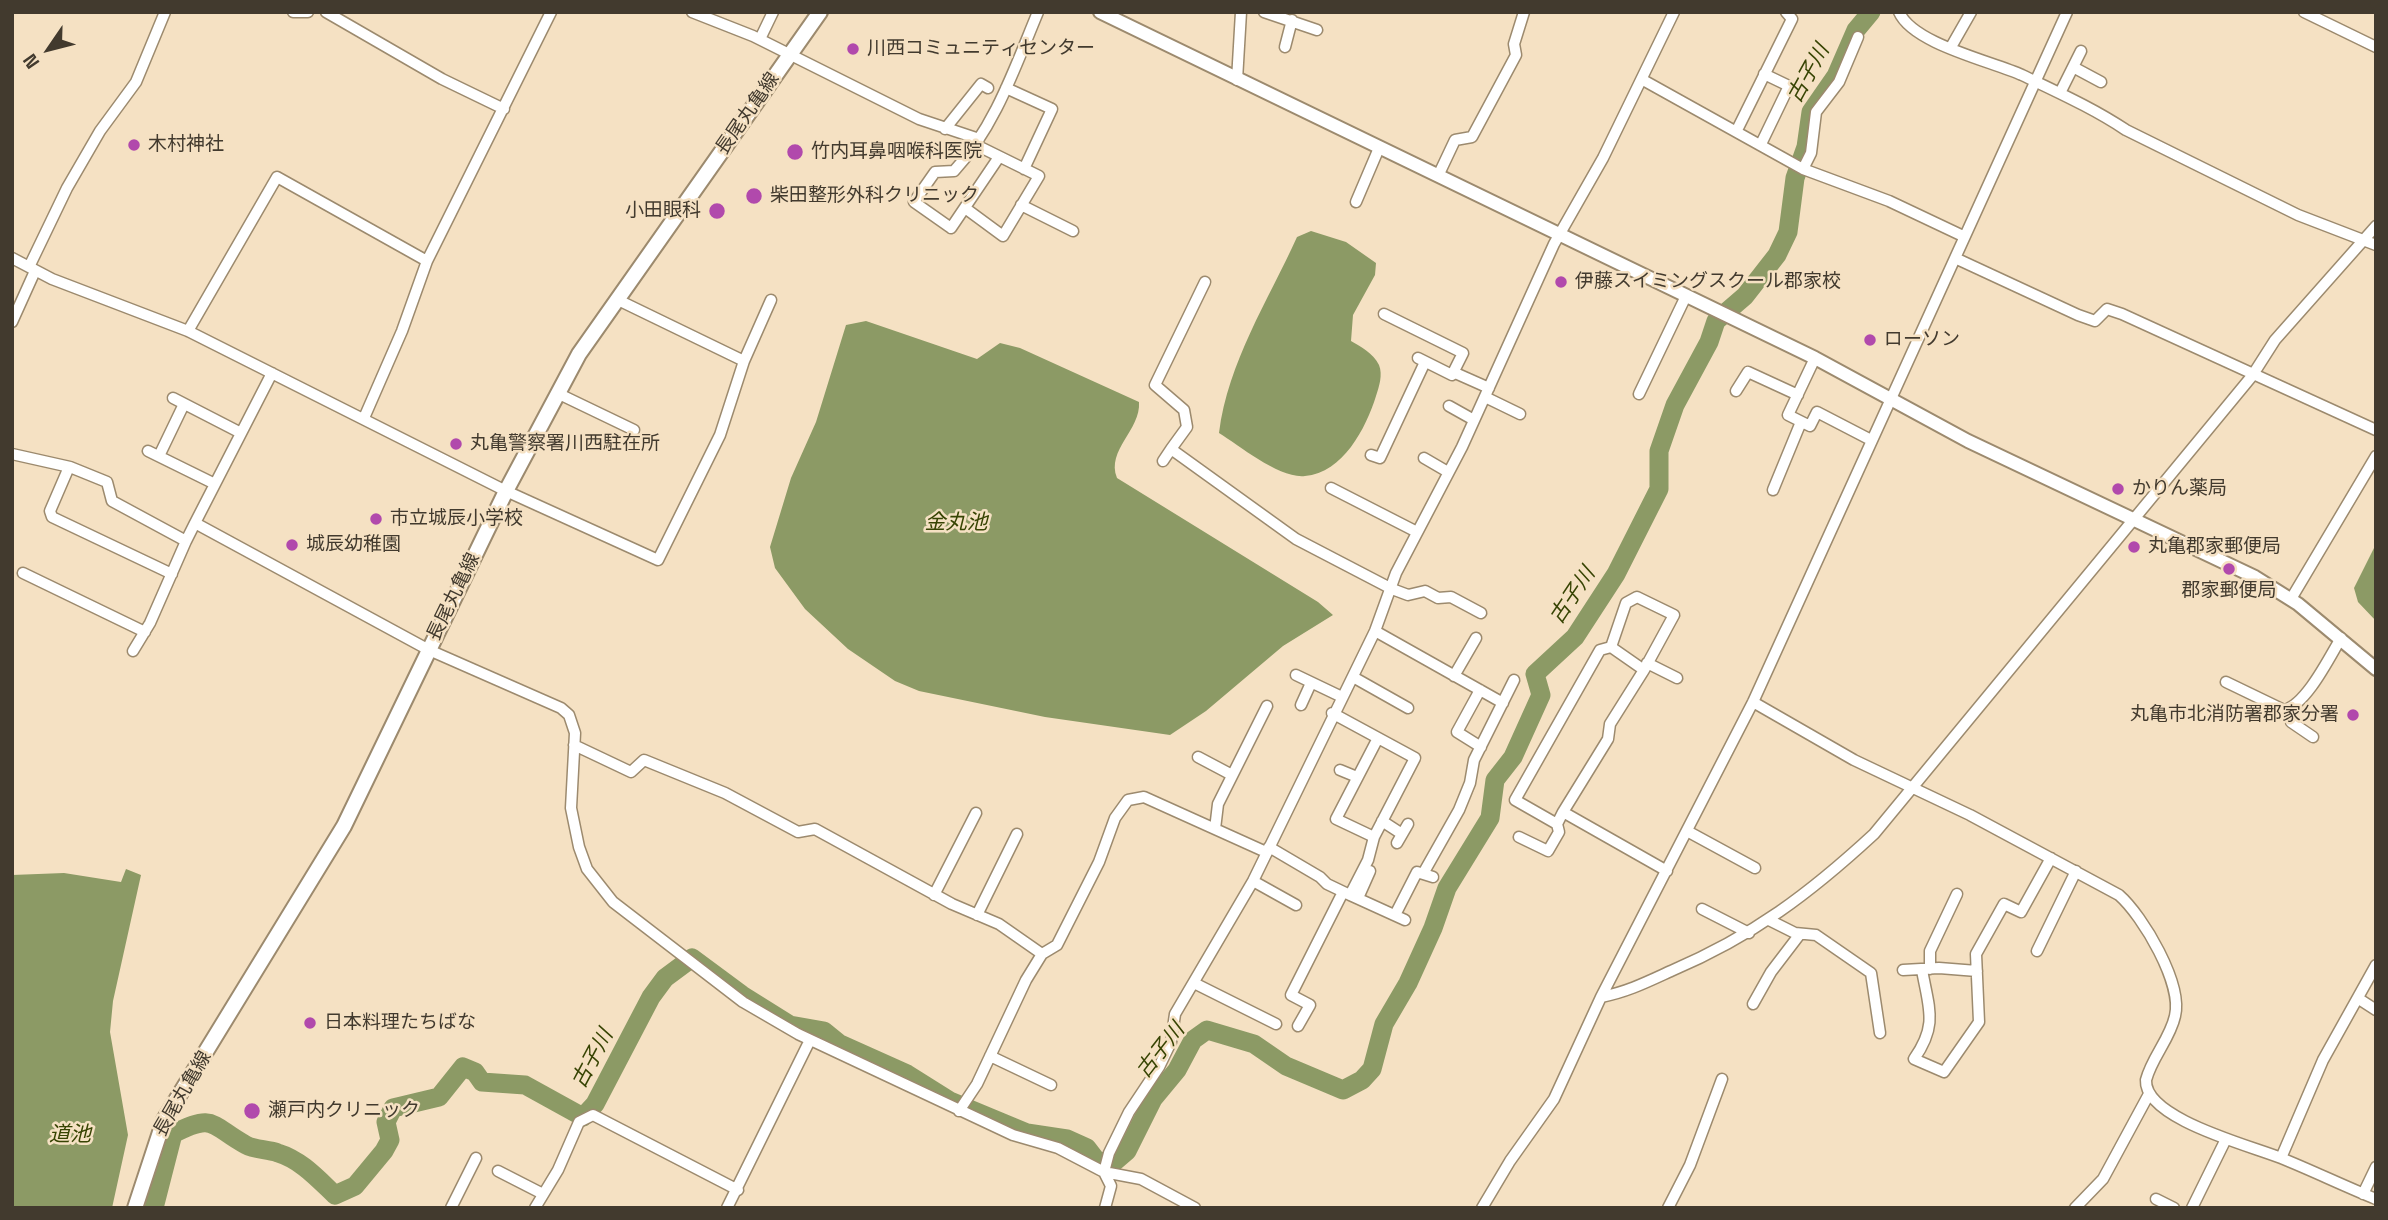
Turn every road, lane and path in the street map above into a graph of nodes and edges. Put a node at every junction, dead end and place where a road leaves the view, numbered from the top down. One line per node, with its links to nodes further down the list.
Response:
1 (165, 12): 60 (street)
2 (293, 12): 3 (street)
3 (308, 12)
4 (326, 12): 39 (street)
5 (551, 12): 39 (street)
6 (692, 12): 20 (street)
7 (773, 12): 24 (street)
8 (820, 12): 29 (main road, 長尾丸亀線)
9 (1038, 12): 37 (street)
10 (1100, 12): 32 (street)
11 (1241, 12): 32 (street)
12 (1264, 12): 21 (street)
13 (1524, 12): 48 (street)
14 (1674, 12): 33 (street)
15 (1786, 12): 31 (street)
16 (1899, 12): 26 (street)
17 (1970, 12): 26 (street)
18 (2067, 12): 35 (street)
19 (2304, 12): 27 (street)
20 (718, 16): 24 (street)
21 (1292, 20): 22 (street); 25 (street)
22 (1317, 30)
23 (1858, 37): 46 (street)
24 (760, 39): 29 (street)
25 (1285, 47)
26 (1951, 47): 35 (street)
27 (2376, 47)
28 (2081, 51): 30 (street)
29 (790, 54): 40 (street); 63 (main road, 長尾丸亀線)
30 (2073, 67): 34 (street); 38 (street)
31 (1765, 74): 41 (street); 43 (street)
32 (1237, 80): 44 (street)
33 (1643, 80): 41 (street); 54 (street)
34 (2101, 82)
35 (2035, 83): 38 (street); 55 (street)
36 (988, 88): 40 (street)
37 (1006, 88): 42 (street); 47 (street)
38 (2060, 93): 56 (street)
39 (504, 108): 59 (street)
40 (945, 128): 42 (street)
41 (1737, 130): 43 (street)
42 (978, 142): 45 (street); 51 (street)
43 (1761, 144): 46 (street)
44 (1379, 148): 48 (street); 49 (street)
45 (999, 157): 47 (street); 51 (street)
46 (1799, 166): 55 (street)
47 (1024, 169): 50 (street)
48 (1438, 176): 54 (street)
49 (1356, 202)
50 (1021, 205): 51 (street); 53 (street)
51 (965, 208)
52 (2376, 226): 56 (street)
53 (1073, 231)
54 (1560, 236): 62 (street); 75 (street)
55 (1963, 236): 58 (street)
56 (2371, 243): 72 (street)
57 (12, 258): 60 (street)
58 (1955, 258): 72 (street); 79 (street)
59 (427, 261): 67 (street); 83 (street)
60 (32, 269): 66 (street); 67 (street)
61 (1205, 282): 90 (street)
62 (1686, 296): 68 (street); 76 (street)
63 (616, 299): 69 (street); 74 (main road, 長尾丸亀線)
64 (771, 300): 69 (street)
65 (1384, 314): 70 (street)
66 (12, 322)
67 (188, 331): 71 (street)
68 (1815, 358): 77 (street); 79 (street)
69 (744, 361): 103 (street)
70 (1453, 372): 75 (street); 94 (street)
71 (272, 373): 83 (street); 88 (street)
72 (2252, 376): 87 (street); 104 (street)
73 (1736, 391): 77 (street)
74 (557, 393): 86 (street); 103 (main road, 長尾丸亀線)
75 (1487, 393): 82 (street); 84 (street)
76 (1639, 394)
77 (1798, 396): 85 (street)
78 (173, 398): 80 (street)
79 (1890, 399): 89 (street); 104 (street)
80 (184, 404): 88 (street); 93 (street)
81 (1449, 406): 84 (street)
82 (1520, 414)
83 (364, 418): 103 (street)
84 (1474, 420): 99 (street)
85 (1801, 422): 89 (street); 102 (street)
86 (634, 430)
87 (2376, 430)
88 (242, 432): 100 (street)
89 (1871, 440): 131 (street)
90 (1171, 449): 97 (street); 110 (street)
91 (148, 451): 93 (street)
92 (12, 454): 98 (street)
93 (159, 456): 100 (street)
94 (1371, 456)
95 (2376, 456): 111 (street)
96 (1424, 458): 99 (street)
97 (1163, 461)
98 (69, 467): 107 (street); 109 (street)
99 (1448, 472): 106 (street)
100 (215, 484): 105 (street)
101 (1331, 488): 106 (street)
102 (1773, 490)
103 (506, 491): 118 (main road, 長尾丸亀線)
104 (2133, 521): 111 (street); 146 (street)
105 (195, 523): 107 (street); 118 (street)
106 (1417, 532): 110 (street)
107 (186, 541): 109 (street)
108 (23, 573): 114 (street)
109 (172, 574): 114 (street)
110 (1392, 589): 112 (street); 113 (street)
111 (2291, 599): 116 (street)
112 (1481, 613)
113 (1375, 631): 123 (street); 124 (street)
114 (145, 632): 119 (street)
115 (1476, 638): 123 (street)
116 (2341, 638): 121 (street); 136 (street)
117 (1611, 647): 120 (street); 120 (street); 151 (street)
118 (429, 650): 140 (street); 205 (main road, 長尾丸亀線)
119 (133, 651)
120 (1645, 666): 125 (street); 147 (street)
121 (2376, 669)
122 (1296, 675): 128 (street)
123 (1454, 676): 129 (street)
124 (1353, 677): 130 (street); 135 (street)
125 (1677, 678)
126 (1514, 680): 132 (street)
127 (2226, 682): 136 (street)
128 (1311, 683): 130 (street); 133 (street)
129 (1480, 690): 132 (street); 141 (street)
130 (1342, 697): 137 (street)
131 (1753, 702): 146 (street); 153 (street)
132 (1503, 703): 141 (street)
133 (1301, 705)
134 (1267, 706): 144 (street)
135 (1408, 707)
136 (2289, 709): 138 (street)
137 (1332, 713): 139 (street); 157 (street)
138 (2313, 737)
139 (1378, 738): 145 (street); 149 (street)
140 (574, 745): 165 (street); 189 (street)
141 (1480, 747): 170 (street)
142 (1198, 757): 144 (street)
143 (1340, 769): 145 (street)
144 (1232, 775): 152 (street)
145 (1357, 777): 155 (street)
146 (1915, 788): 158 (street); 172 (street)
147 (1563, 812): 151 (street); 161 (street)
148 (976, 813): 165 (street)
149 (1382, 821): 150 (street); 155 (street)
150 (1408, 824)
151 (1557, 824): 156 (street)
152 (1216, 829): 157 (street); 176 (street)
153 (1687, 831): 159 (street); 161 (street)
154 (1017, 834): 169 (street)
155 (1374, 837): 166 (street)
156 (1519, 837)
157 (1267, 850): 163 (street); 166 (street)
158 (2051, 858): 162 (street); 180 (street)
159 (1755, 868)
160 (1370, 871): 166 (street)
161 (1667, 872): 182 (street)
162 (2076, 872): 175 (street); 193 (street)
163 (1253, 881): 167 (street); 181 (street)
164 (1957, 894): 178 (street)
165 (934, 895): 169 (street)
166 (1351, 895): 170 (street); 187 (street)
167 (1296, 905)
168 (1702, 909): 173 (street)
169 (977, 915): 176 (street)
170 (1395, 915): 171 (street)
171 (1405, 920)
172 (1769, 920): 173 (street); 174 (street)
173 (1749, 933): 182 (street)
174 (1800, 934): 184 (street); 188 (street)
175 (2038, 951)
176 (1042, 954): 190 (street)
177 (2376, 965): 183 (street)
178 (1926, 969): 179 (street); 180 (street); 180 (street)
179 (1903, 970)
180 (1977, 971)
181 (1194, 982): 186 (street); 199 (street)
182 (1601, 997): 211 (street)
183 (2359, 999): 185 (street); 197 (street)
184 (1753, 1004)
185 (2376, 1010)
186 (1276, 1024)
187 (1298, 1026)
188 (1880, 1033)
189 (810, 1040): 194 (street); 201 (street)
190 (990, 1056): 192 (street); 194 (street)
191 (1722, 1079): 212 (street)
192 (1051, 1085)
193 (2149, 1094): 195 (street); 213 (street)
194 (959, 1111): 199 (street)
195 (2226, 1139): 197 (street); 215 (street)
196 (476, 1158): 206 (street)
197 (2281, 1158): 204 (street)
198 (2376, 1167): 204 (street)
199 (1104, 1170): 209 (street); 210 (street)
200 (498, 1171): 202 (street)
201 (738, 1190): 202 (street); 208 (street)
202 (543, 1194): 207 (street)
203 (2156, 1199): 214 (street)
204 (2370, 1200)
205 (135, 1208)
206 (451, 1208)
207 (535, 1208)
208 (727, 1208)
209 (1105, 1208)
210 (1195, 1208)
211 (1482, 1208)
212 (1668, 1208)
213 (2075, 1208)
214 (2174, 1208)
215 (2192, 1208)

